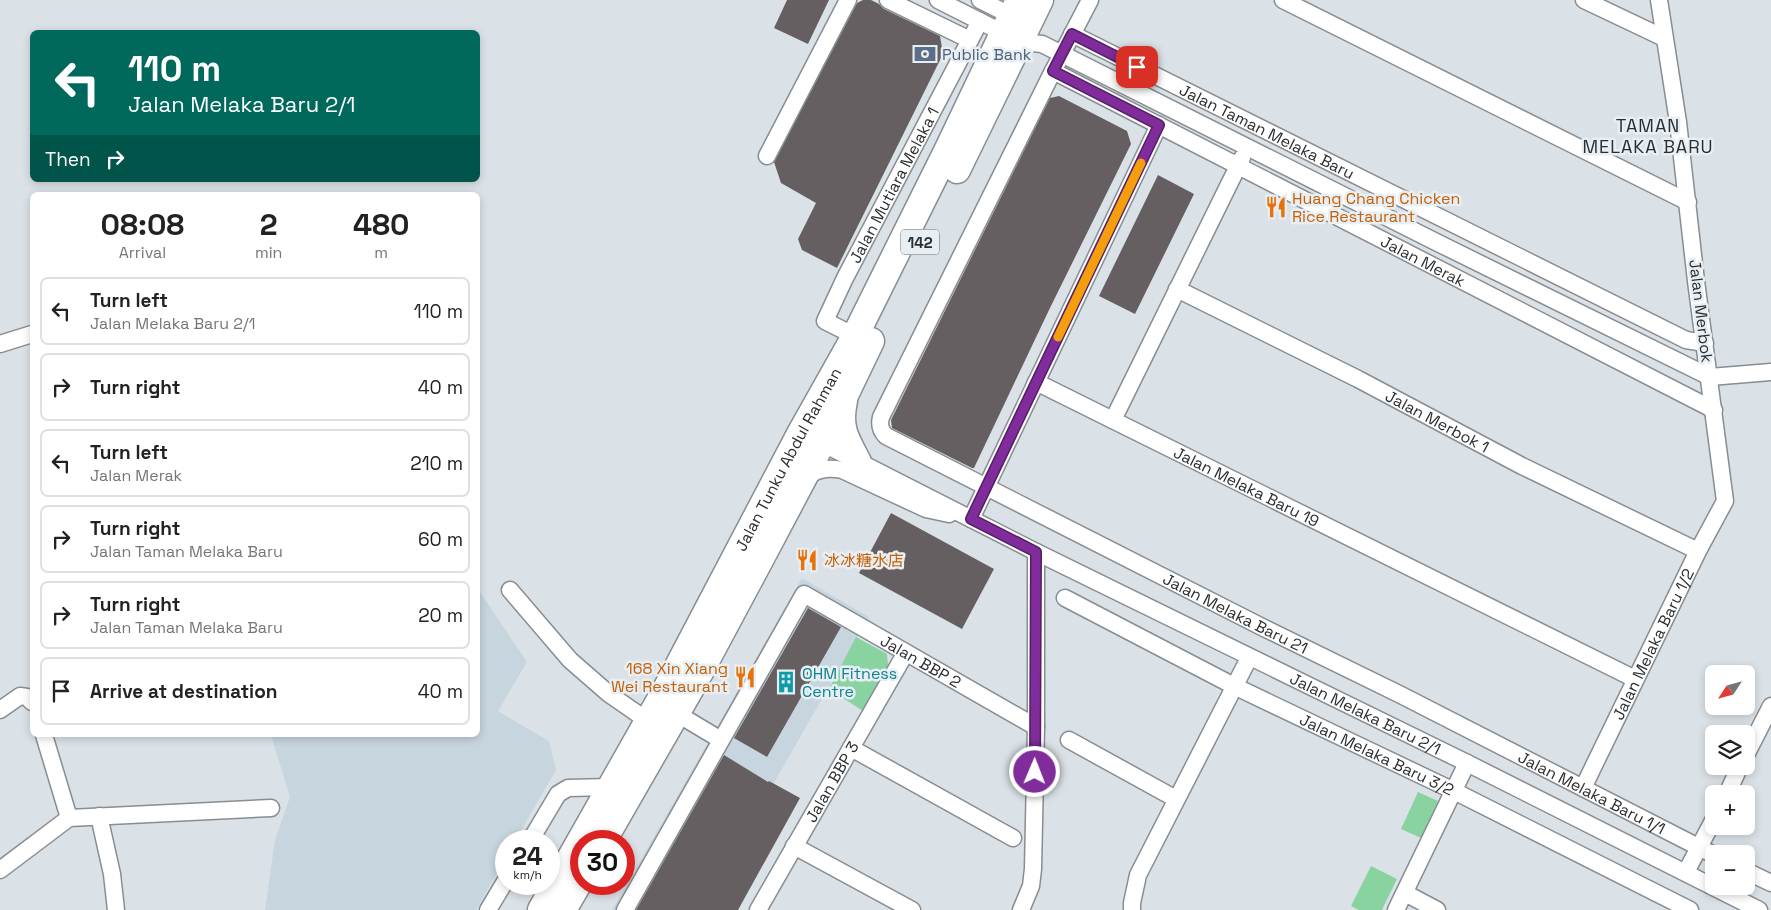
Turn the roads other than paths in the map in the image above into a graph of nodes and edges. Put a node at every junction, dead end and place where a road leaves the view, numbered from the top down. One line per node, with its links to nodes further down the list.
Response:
1 (848, 0): 19 (street)
2 (888, 0): 14 (street)
3 (938, 0): 10 (street)
4 (980, 0): 11 (street)
5 (1040, 0): 11 (main road, Jalan Tunku Abdul Rahman / 142)
6 (1090, 0): 12 (street)
7 (1283, 0): 23 (street)
8 (1584, 0): 13 (street)
9 (1659, 0): 13 (street, Jalan Merbok)
10 (980, 21): 11 (street); 14 (street, Jalan Mutiara Melaka 1)
11 (1021, 26): 15 (street, Jalan Merak); 29 (main road, Jalan Tunku Abdul Rahman / 142); 35 (main road, Jalan Tunku Abdul Rahman / 142)
12 (1072, 34): 15 (street); 21 (street, Jalan Taman Melaka Baru)
13 (1664, 38): 23 (street, Jalan Merbok)
14 (970, 40): 29 (street, Jalan Mutiara Melaka 1)
15 (1061, 54): 16 (street, Jalan Melaka Baru 21); 18 (street, Jalan Merak)
16 (1053, 71): 17 (street, Jalan Merak); 41 (street, Jalan Melaka Baru 21)
17 (1159, 125): 20 (street, Jalan Merak); 34 (street)
18 (1248, 147): 20 (street); 22 (street, Jalan Merak)
19 (768, 156)
20 (1238, 166): 26 (street, Jalan Merak); 27 (street)
21 (1341, 168): 22 (street); 24 (street, Jalan Taman Melaka Baru)
22 (1330, 189): 25 (street, Jalan Merak)
23 (1688, 202): 30 (street, Jalan Merbok)
24 (1449, 222): 25 (street); 30 (street, Jalan Taman Melaka Baru)
25 (1438, 243): 26 (street); 33 (street, Jalan Merak)
26 (1427, 263): 36 (street, Jalan Merak)
27 (1178, 289): 37 (street); 44 (street, Jalan Merbok 1)
28 (30, 335): 31 (street)
29 (855, 336): 38 (main road, Jalan Tunku Abdul Rahman / 142)
30 (1705, 343): 33 (street, Jalan Merbok)
31 (0, 344)
32 (1771, 372): 33 (street)
33 (1710, 377): 36 (street, Jalan Merbok)
34 (1036, 382): 37 (street, Jalan Melaka Baru 19); 41 (street)
35 (845, 393): 38 (main road, Jalan Tunku Abdul Rahman / 142); 39 (main road)
36 (1714, 410): 42 (street, Jalan Merbok)
37 (1113, 420): 50 (street, Jalan Melaka Baru 19)
38 (812, 438): 39 (street); 40 (main road, Jalan Tunku Abdul Rahman / 142); 56 (main road, Jalan Tunku Abdul Rahman / 142)
39 (858, 462): 43 (street)
40 (798, 484): 43 (street); 55 (main road, Jalan Tunku Abdul Rahman / 142)
41 (986, 488): 43 (street); 60 (street, Jalan Melaka Baru 21)
42 (1725, 501): 44 (street, Jalan Melaka Baru 1/2)
43 (971, 519): 45 (street, Jalan Melaka Baru 2/1)
44 (1698, 551): 50 (street, Jalan Melaka Baru 1/2)
45 (1036, 552): 49 (street, Jalan Melaka Baru 2/1); 57 (street)
46 (510, 590): 56 (street)
47 (1065, 598): 51 (street, Jalan Melaka Baru 3/2)
48 (905, 654): 57 (street, Jalan BBP 2); 61 (street, Jalan BBP 2); 63 (street, Jalan BBP 3)
49 (1249, 658): 51 (street); 64 (street, Jalan Melaka Baru 2/1)
50 (1635, 679): 66 (street, Jalan Melaka Baru 1/2)
51 (1234, 686): 67 (street, Jalan Melaka Baru 3/2); 68 (street)
52 (30, 700): 54 (street)
53 (1771, 706): 59 (street)
54 (0, 710)
55 (676, 713): 61 (street); 73 (main road, Jalan Tunku Abdul Rahman / 142)
56 (648, 721): 65 (main road, Jalan Tunku Abdul Rahman / 142)
57 (1036, 727): 92 (street)
58 (45, 737): 71 (street)
59 (1755, 737)
60 (1484, 738): 66 (street, Jalan Melaka Baru 1/1)
61 (721, 740): 89 (street)
62 (1069, 740): 68 (street)
63 (851, 748): 74 (street); 75 (street, Jalan BBP 3)
64 (1467, 763): 67 (street); 79 (street, Jalan Melaka Baru 2/1)
65 (610, 787): 72 (street); 87 (main road, Jalan Tunku Abdul Rahman / 142)
66 (1583, 788): 76 (street, Jalan Melaka Baru 1/1)
67 (1454, 791): 82 (street); 96 (street, Jalan Melaka Baru 3/2)
68 (1176, 800): 93 (street)
69 (271, 808): 70 (street)
70 (99, 816): 71 (street); 85 (street)
71 (69, 818): 78 (street)
72 (537, 830)
73 (609, 830)
74 (1013, 838)
75 (794, 846): 90 (street, Jalan BBP 3); 91 (street)
76 (1705, 850)
77 (1705, 853): 79 (street)
78 (0, 870)
79 (1686, 872): 97 (street, Jalan Melaka Baru 2/1)
80 (1755, 875): 81 (street)
81 (1771, 883)
82 (1404, 893): 94 (street); 95 (street)
83 (497, 895): 86 (street)
84 (572, 895): 88 (main road)
85 (116, 910)
86 (488, 910)
87 (540, 910)
88 (563, 910)
89 (625, 910)
90 (758, 910)
91 (912, 910)
92 (1021, 910)
93 (1132, 910)
94 (1396, 910)
95 (1437, 910)
96 (1690, 910)
97 (1759, 910)

